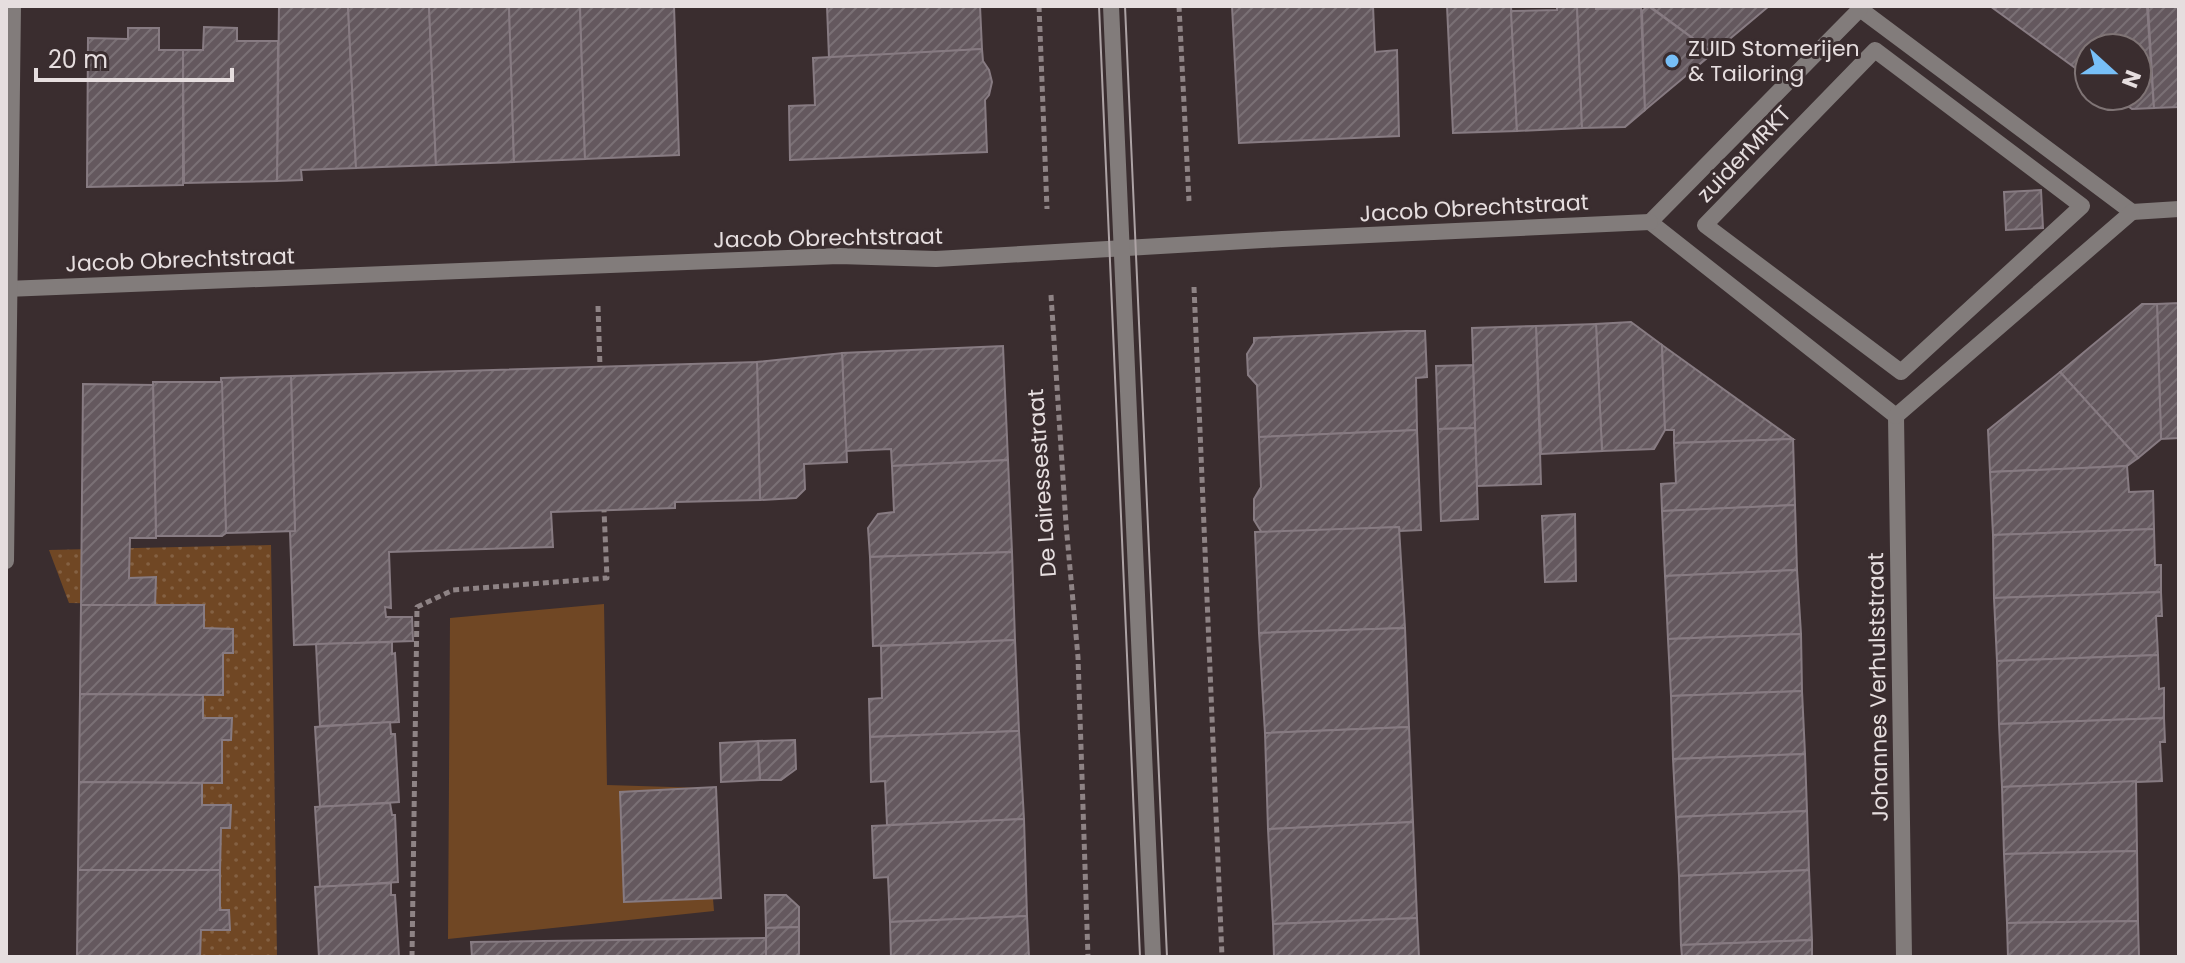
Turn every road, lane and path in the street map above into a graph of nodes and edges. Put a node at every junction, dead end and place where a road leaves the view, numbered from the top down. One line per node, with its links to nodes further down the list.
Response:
1 (13, 6): 14 (street)
2 (1039, 6): 12 (path, De Lairessestraat)
3 (1111, 6): 11 (street)
4 (1179, 6): 10 (path)
5 (1860, 7): 8 (street); 9 (street)
6 (2082, 206): 6 (street, zuiderMRKT)
7 (2179, 209): 8 (street)
8 (2132, 212): 16 (street)
9 (1650, 222): 10 (street, Jacob Obrechtstraat); 16 (street)
10 (1192, 244): 11 (street, Jacob Obrechtstraat); 22 (path)
11 (1121, 248): 12 (street, Jacob Obrechtstraat); 21 (street)
12 (1049, 252): 13 (street, Jacob Obrechtstraat); 20 (path, De Lairessestraat)
13 (597, 265): 14 (street, Jacob Obrechtstraat); 15 (path)
14 (8, 289): 18 (street)
15 (600, 367)
16 (1896, 416): 23 (street, Johannes Verhulststraat)
17 (604, 510): 19 (path)
18 (6, 561)
19 (412, 957)
20 (1088, 957)
21 (1153, 957)
22 (1222, 957)
23 (1904, 957)

